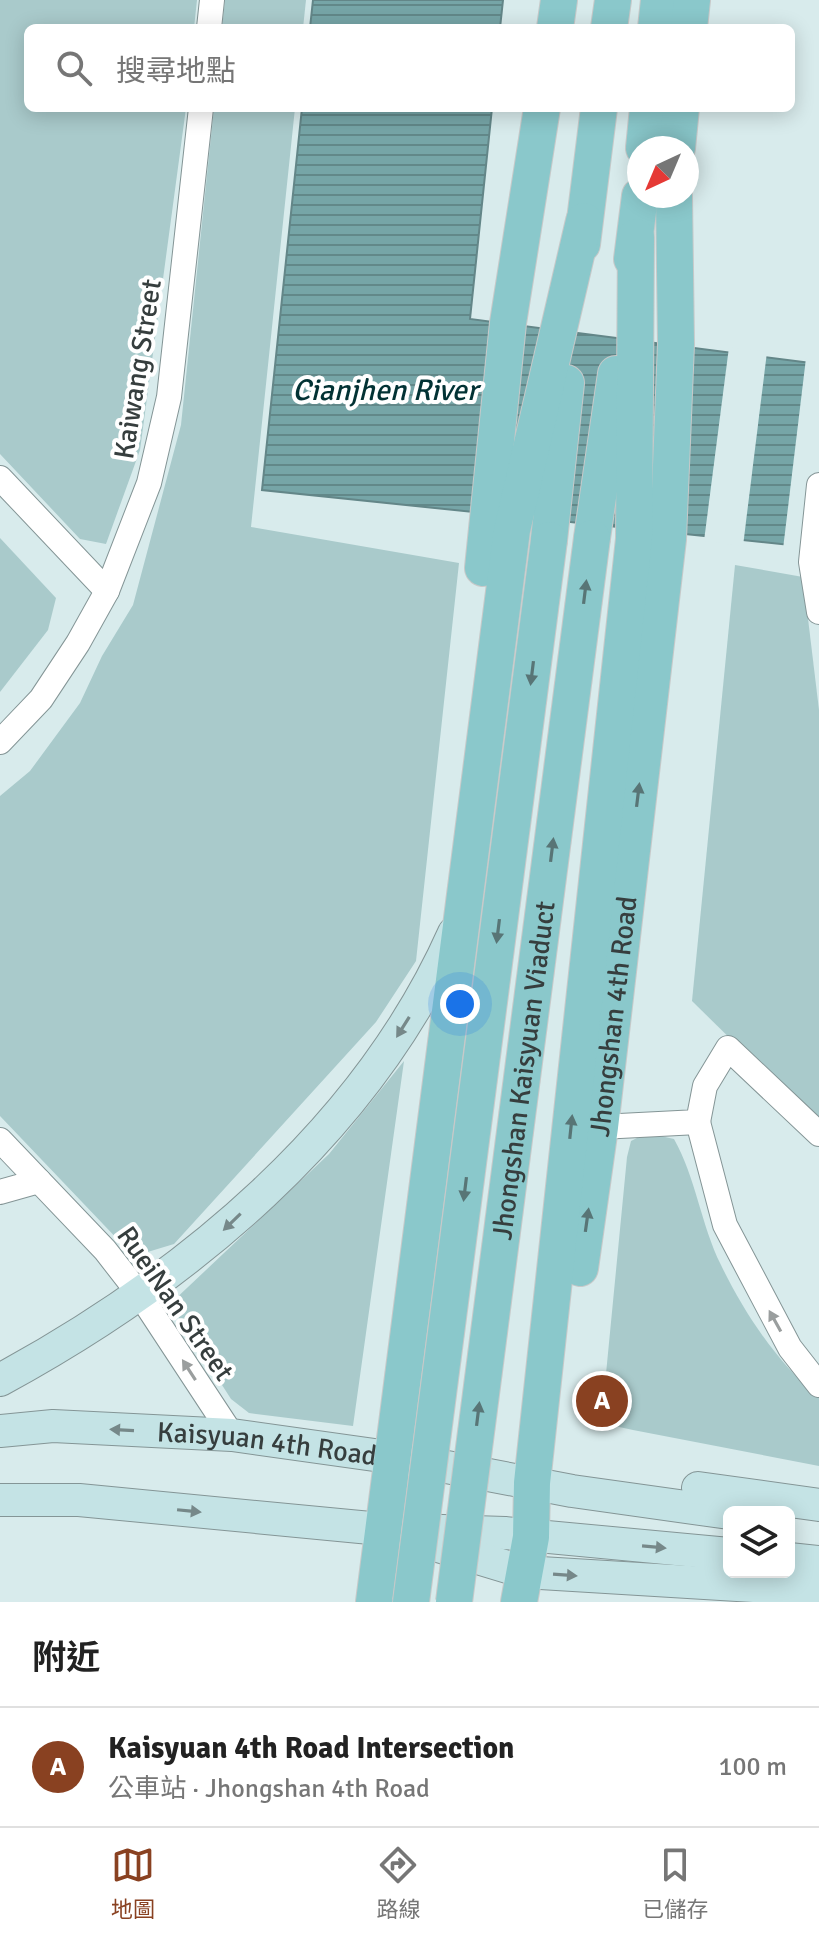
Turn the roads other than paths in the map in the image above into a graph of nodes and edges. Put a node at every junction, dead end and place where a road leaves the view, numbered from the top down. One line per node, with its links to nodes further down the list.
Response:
1 (212, 0): 6 (street)
2 (559, 0): 7 (main road)
3 (613, 0): 8 (main road)
4 (659, 0): 9 (main road)
5 (692, 0): 10 (main road)
6 (209, 24)
7 (556, 24)
8 (610, 24)
9 (656, 24)
10 (689, 24)
11 (201, 112): 26 (street, Kaiwang Street)
12 (541, 112): 24 (main road)
13 (598, 112): 20 (main road)
14 (648, 112): 16 (main road)
15 (681, 112): 17 (main road)
16 (645, 136)
17 (678, 136)
18 (639, 208): 21 (main road)
19 (674, 208): 25 (main road)
20 (566, 330): 24 (main road); 58 (main road, Jhongshan Kaisyuan Viaduct, one-way to 58, bridge)
21 (628, 338): 25 (main road); 59 (main road, Jhongshan Kaisyuan Viaduct, one-way to 21, bridge)
22 (0, 478): 26 (street)
23 (819, 485): 27 (street)
24 (500, 527): 29 (main road); 30 (main road)
25 (651, 539): 32 (main road, Jhongshan 4th Road, one-way to 25); 43 (main road, Jhongshan 4th Road, one-way to 25)
26 (107, 591): 28 (street, Kaiwang Street)
27 (819, 612)
28 (0, 742)
29 (465, 908): 30 (street); 42 (main road)
30 (439, 969): 37 (street, one-way to 37); 42 (main road)
31 (698, 1122): 32 (street); 33 (street); 39 (street, one-way to 31)
32 (600, 1127): 43 (main road, Jhongshan 4th Road, one-way to 32)
33 (819, 1134)
34 (0, 1140): 35 (street, RueiNan Street)
35 (39, 1181): 36 (street); 37 (street, RueiNan Street)
36 (0, 1192)
37 (140, 1295): 38 (street); 41 (street, RueiNan Street, one-way to 37)
38 (0, 1380)
39 (819, 1385)
40 (0, 1431): 41 (street, Kaisyuan 4th Road, one-way to 40)
41 (232, 1435): 42 (street, Kaisyuan 4th Road)
42 (392, 1460): 43 (street, Kaisyuan 4th Road); 50 (main road)
43 (532, 1483): 44 (street, Kaisyuan 4th Road); 51 (main road, Jhongshan 4th Road)
44 (572, 1491): 46 (street); 47 (street)
45 (0, 1500): 50 (street, one-way to 50)
46 (819, 1505)
47 (723, 1512)
48 (795, 1522): 49 (street)
49 (819, 1526)
50 (381, 1529): 51 (street); 55 (street); 57 (main road)
51 (531, 1537): 52 (street, one-way to 52); 55 (main road, Jhongshan 4th Road)
52 (723, 1553)
53 (795, 1560): 54 (street)
54 (819, 1562)
55 (522, 1587): 56 (street, one-way to 56)
56 (819, 1590)
57 (374, 1602)
58 (411, 1602)
59 (454, 1602)

